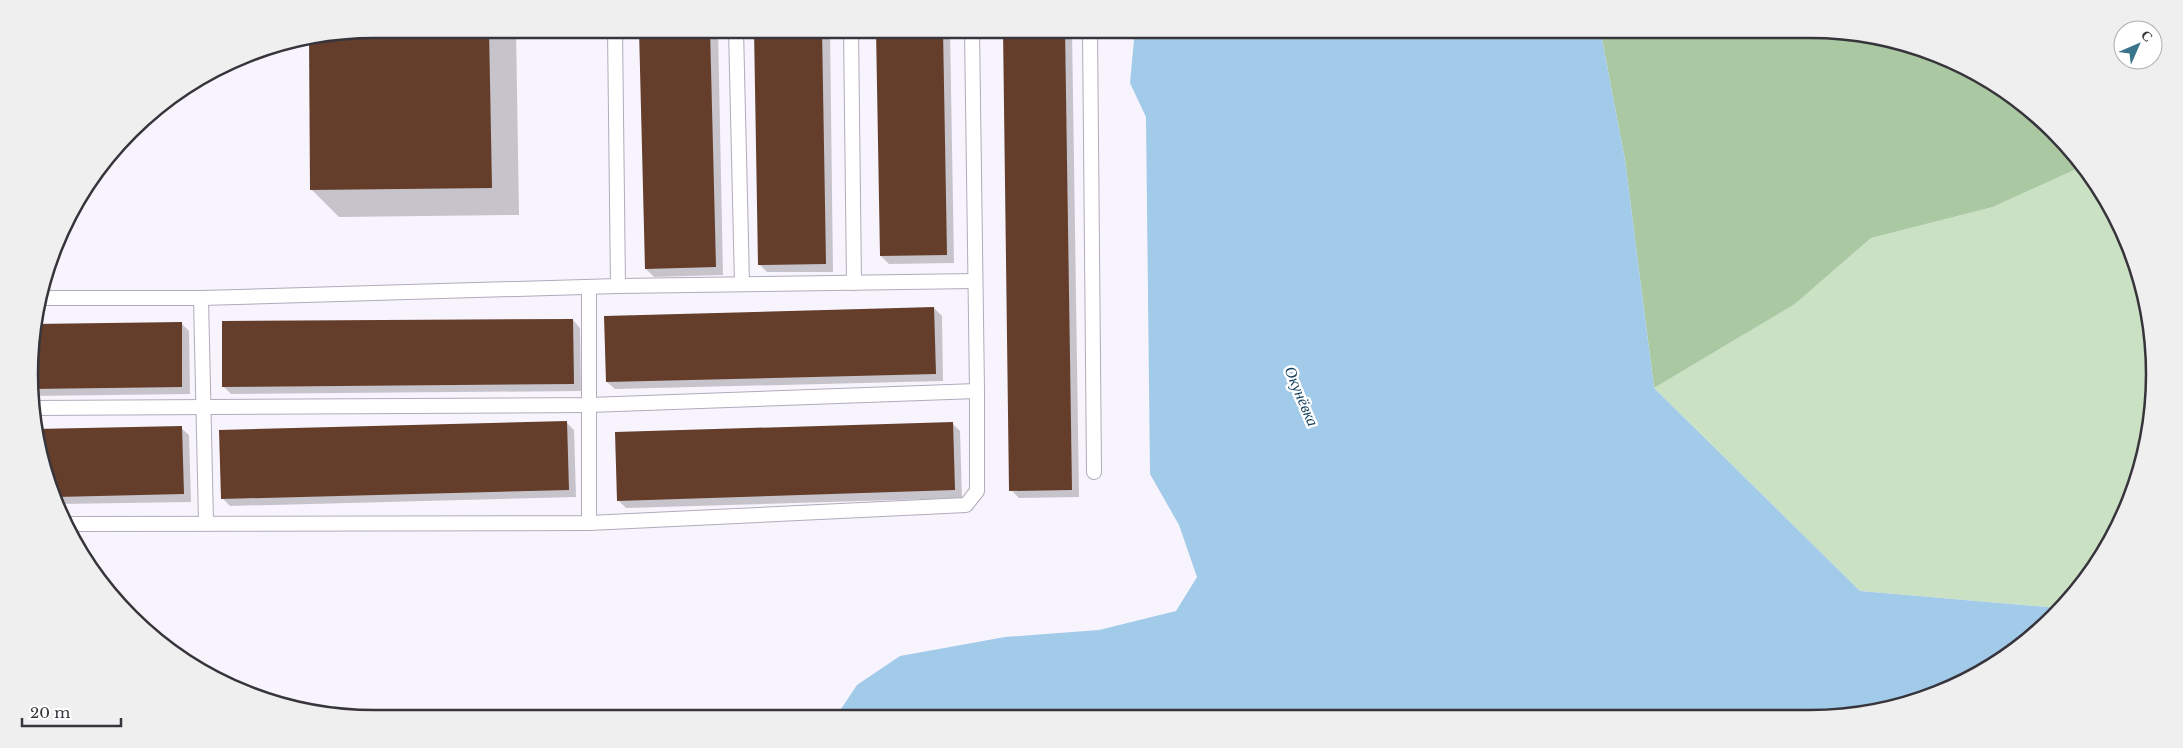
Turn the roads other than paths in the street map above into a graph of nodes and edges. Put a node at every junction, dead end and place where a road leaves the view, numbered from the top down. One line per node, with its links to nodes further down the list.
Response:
1 (615, 38): 9 (lane)
2 (736, 38): 8 (lane)
3 (851, 38): 7 (lane)
4 (972, 38): 6 (lane)
5 (1090, 38): 17 (lane)
6 (975, 281): 7 (lane); 13 (lane)
7 (854, 283): 8 (lane)
8 (742, 284): 9 (lane)
9 (618, 286): 10 (lane)
10 (589, 288): 12 (lane); 14 (lane)
11 (46, 298): 12 (lane)
12 (201, 298): 15 (lane)
13 (977, 391): 14 (lane); 19 (lane)
14 (589, 405): 15 (lane); 19 (lane)
15 (203, 406): 16 (lane); 18 (lane)
16 (39, 408)
17 (1094, 472)
18 (206, 522): 19 (lane); 20 (lane)
19 (589, 523)
20 (73, 524)

